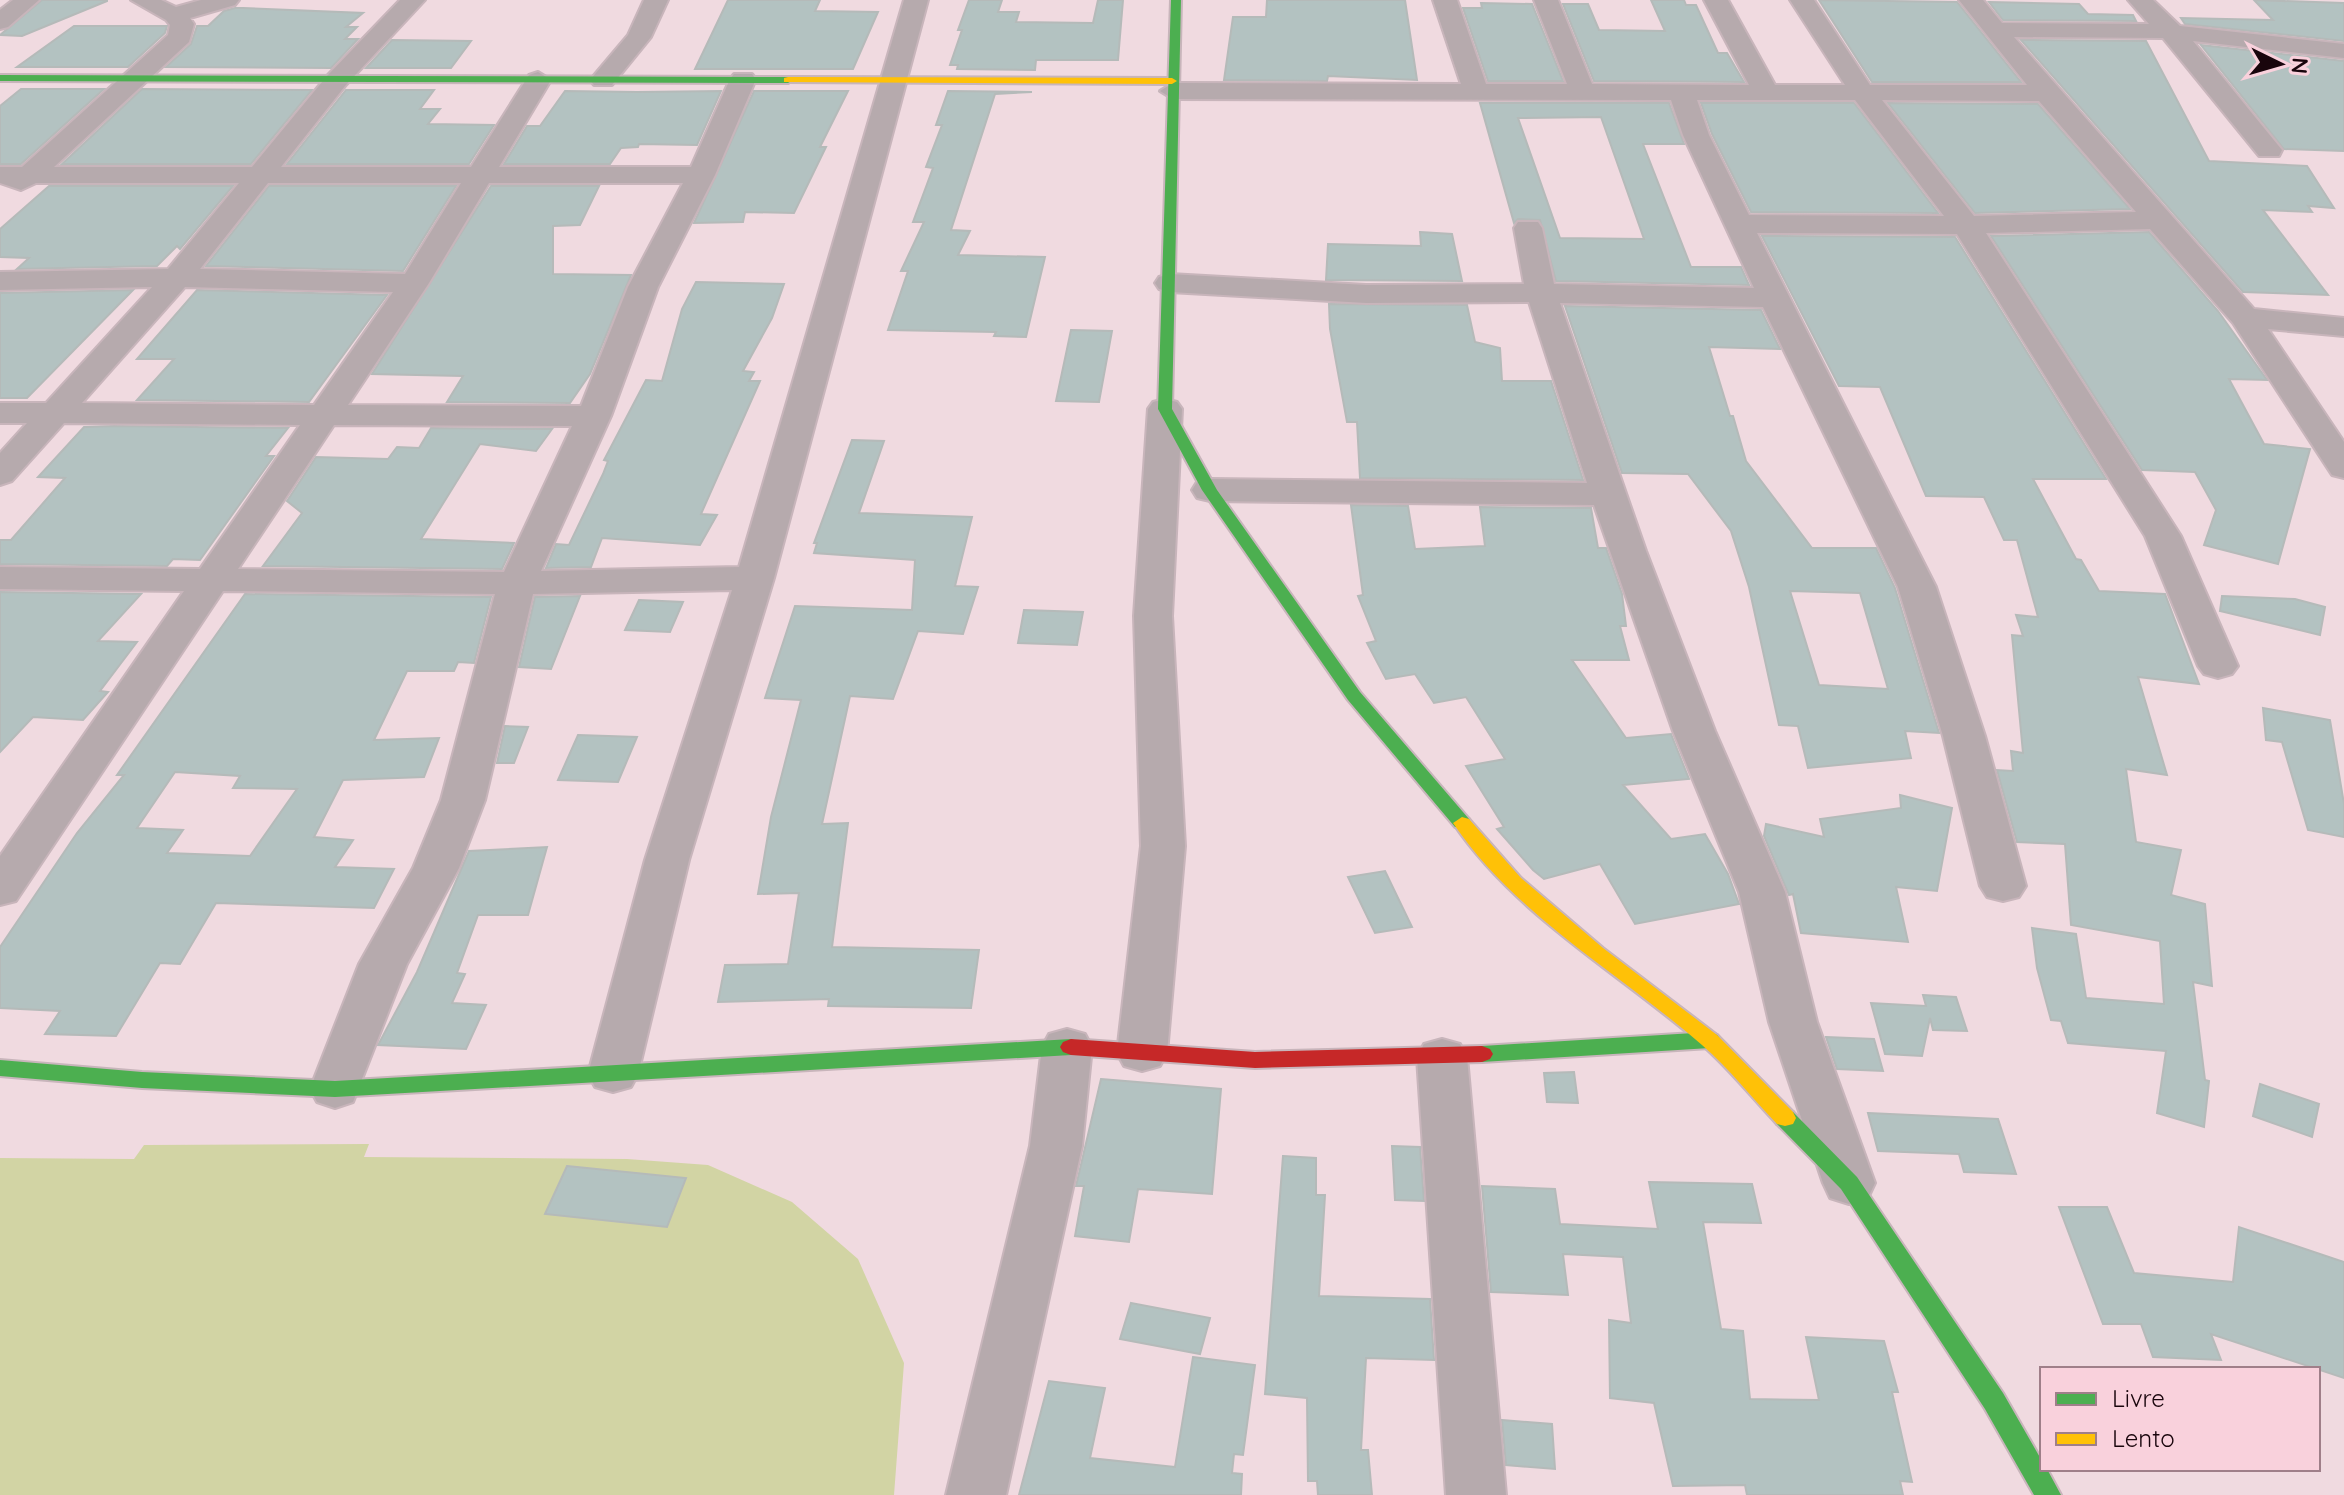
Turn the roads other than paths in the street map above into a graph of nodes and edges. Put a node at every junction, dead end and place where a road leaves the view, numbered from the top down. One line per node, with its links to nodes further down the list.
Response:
1 (27, 0): 15 (street)
2 (143, 0): 14 (street)
3 (227, 0): 14 (street)
4 (413, 0): 25 (street)
5 (656, 0): 23 (street)
6 (916, 0): 24 (street)
7 (1176, 0): 26 (street)
8 (1445, 0): 29 (street)
9 (1546, 0): 30 (street)
10 (1716, 0): 28 (street)
11 (1802, 0): 31 (street)
12 (1971, 0): 16 (street)
13 (2140, 0): 17 (street)
14 (174, 15): 21 (street)
15 (0, 22)
16 (1999, 30): 17 (street); 32 (street)
17 (2173, 32): 18 (street); 33 (street)
18 (2344, 51)
19 (0, 78): 21 (street)
20 (743, 79): 23 (street); 24 (street); 36 (street)
21 (135, 80): 25 (street); 35 (street)
22 (538, 80): 23 (street); 25 (street); 37 (street)
23 (603, 80)
24 (891, 80): 26 (street); 61 (street)
25 (336, 81): 34 (street)
26 (1172, 86): 29 (street); 46 (street)
27 (1681, 90): 28 (street); 30 (street); 40 (street)
28 (1765, 90): 31 (street)
29 (1476, 91): 30 (street)
30 (1582, 91)
31 (1862, 92): 32 (street); 41 (street)
32 (2046, 93): 39 (street)
33 (2269, 150)
34 (263, 173): 35 (street); 37 (street); 43 (street)
35 (14, 175): 38 (street)
36 (701, 175): 37 (street); 55 (street)
37 (479, 176): 45 (street)
38 (0, 202)
39 (2156, 220): 41 (street); 49 (street)
40 (1741, 224): 41 (street); 48 (street)
41 (1966, 225): 64 (street)
42 (1528, 228): 47 (street)
43 (177, 278): 44 (street); 45 (street); 52 (street)
44 (0, 281)
45 (414, 283): 54 (street)
46 (1170, 283): 47 (street); 51 (street)
47 (1541, 293): 48 (street); 59 (street)
48 (1774, 298): 65 (street)
49 (2245, 318): 50 (street); 56 (street)
50 (2344, 327)
51 (1165, 409): 58 (street); 69 (street)
52 (55, 412): 53 (street); 54 (street); 57 (street)
53 (0, 413)
54 (321, 416): 55 (street); 62 (street)
55 (594, 416): 63 (street)
56 (2344, 468)
57 (0, 474)
58 (1210, 490): 59 (street); 67 (street)
59 (1608, 494): 74 (street)
60 (0, 578): 62 (street)
61 (755, 578): 63 (street); 72 (street)
62 (210, 580): 63 (street); 66 (street)
63 (517, 583): 73 (street)
64 (2218, 666)
65 (2003, 886)
66 (0, 890)
67 (1710, 1040): 70 (street); 74 (street)
68 (1067, 1047): 69 (street); 72 (street); 75 (street)
69 (1142, 1053): 70 (street)
70 (1442, 1057): 76 (street)
71 (0, 1068): 73 (street)
72 (613, 1074): 73 (street)
73 (335, 1089)
74 (1849, 1183): 77 (street)
75 (976, 1495)
76 (1476, 1495)
77 (2048, 1495)

